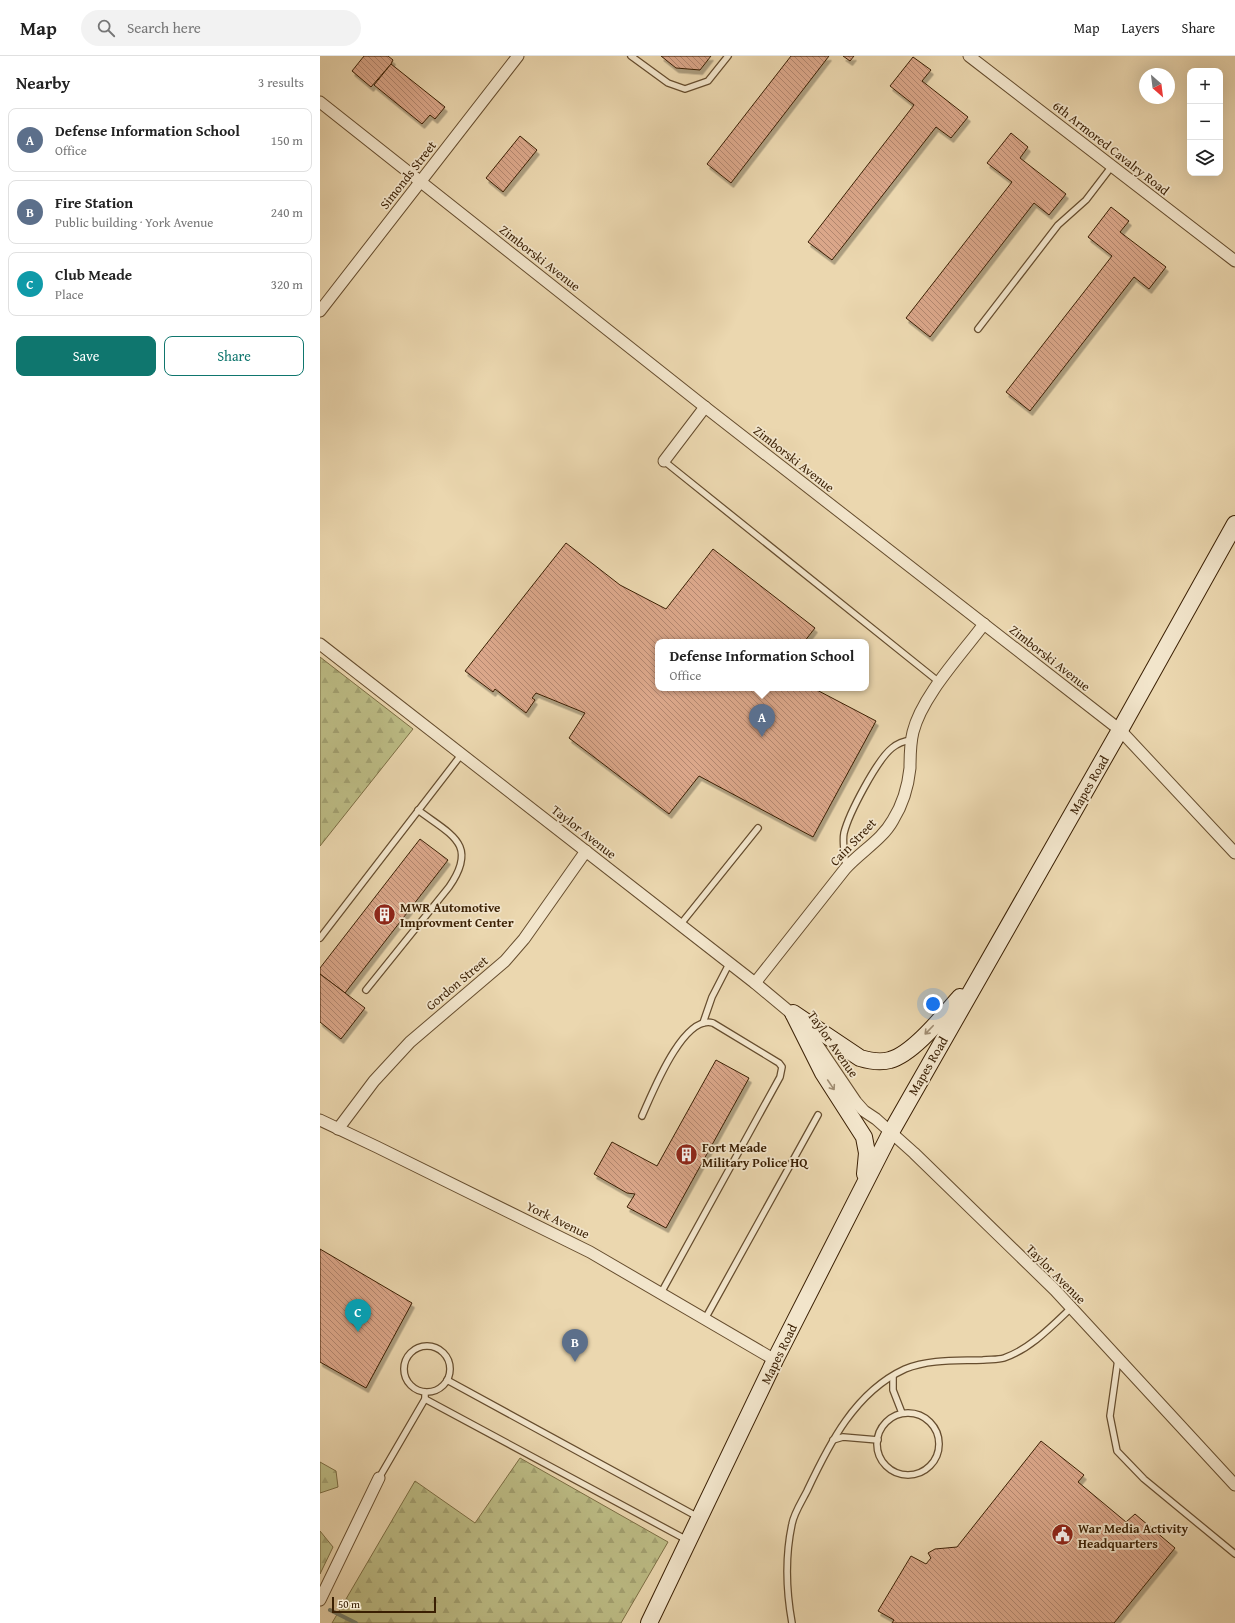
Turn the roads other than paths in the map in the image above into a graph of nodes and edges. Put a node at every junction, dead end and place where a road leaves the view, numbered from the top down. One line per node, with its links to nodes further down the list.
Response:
1 (518, 56): 7 (street, Simonds Street)
2 (631, 56): 3 (lane)
3 (728, 56)
4 (969, 56): 6 (street, 6th Armored Cavalry Road)
5 (320, 102): 7 (street, Zimborski Avenue)
6 (1112, 166): 8 (street, 6th Armored Cavalry Road); 10 (lane)
7 (420, 181): 9 (street, Simonds Street); 11 (street, Zimborski Avenue)
8 (1235, 262)
9 (320, 311)
10 (978, 329)
11 (706, 408): 12 (street); 14 (street, Zimborski Avenue)
12 (664, 461): 16 (lane)
13 (1235, 524): 17 (street, Mapes Road)
14 (984, 624): 16 (street, Cain Street); 17 (street, Zimborski Avenue)
15 (320, 644): 19 (street, Taylor Avenue)
16 (939, 683): 18 (street, Cain Street)
17 (1120, 730): 23 (street, Zimborski Avenue); 28 (street, Mapes Road)
18 (912, 740): 24 (street, Cain Street); 24 (lane)
19 (461, 755): 20 (lane); 22 (street, Taylor Avenue)
20 (418, 810): 26 (lane); 30 (lane)
21 (758, 828): 25 (lane)
22 (586, 851): 25 (street, Taylor Avenue); 36 (street, Gordon Street)
23 (1235, 853)
24 (846, 867): 29 (street, Cain Street)
25 (680, 925): 27 (street, Taylor Avenue)
26 (320, 938)
27 (729, 964): 29 (street, Taylor Avenue); 32 (lane)
28 (983, 970): 31 (street, one-way to 31); 37 (street, Mapes Road)
29 (755, 983): 31 (street, Taylor Avenue)
30 (366, 990)
31 (793, 1014): 37 (street, Taylor Avenue); 38 (street, one-way to 38)
32 (703, 1023): 34 (lane); 39 (lane)
33 (818, 1115): 41 (lane)
34 (642, 1116)
35 (320, 1120): 36 (street, York Avenue)
36 (338, 1129): 39 (street, York Avenue)
37 (891, 1132): 38 (street, Mapes Road); 40 (street, Taylor Avenue)
38 (863, 1187): 43 (street, Mapes Road)
39 (661, 1293): 41 (street, York Avenue)
40 (1071, 1308): 42 (street, Taylor Avenue); 44 (lane)
41 (705, 1319): 43 (street, York Avenue)
42 (1118, 1358): 52 (street, Taylor Avenue); 55 (lane)
43 (776, 1360): 53 (street, Mapes Road)
44 (893, 1376): 48 (lane); 49 (lane)
45 (447, 1380): 46 (lane); 46 (lane); 53 (lane)
46 (425, 1392): 47 (lane)
47 (425, 1399): 51 (lane); 54 (lane)
48 (902, 1413): 50 (lane); 50 (lane)
49 (833, 1440): 50 (lane); 58 (lane)
50 (878, 1440)
51 (379, 1478): 56 (street)
52 (1235, 1486)
53 (699, 1518): 54 (street, Mapes Road)
54 (688, 1541): 57 (street, Mapes Road)
55 (1235, 1554)
56 (320, 1600)
57 (649, 1623)
58 (792, 1623)

